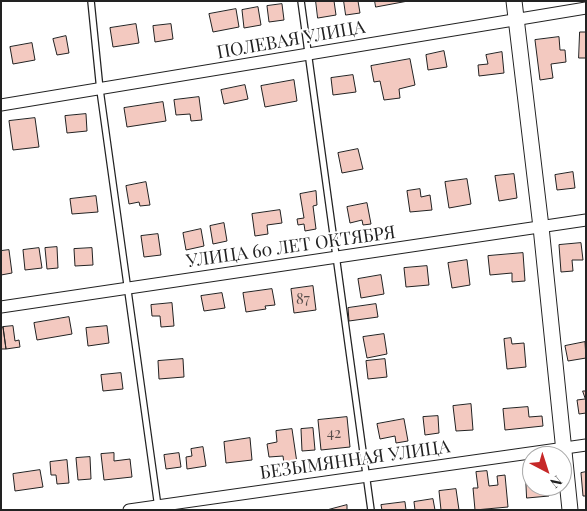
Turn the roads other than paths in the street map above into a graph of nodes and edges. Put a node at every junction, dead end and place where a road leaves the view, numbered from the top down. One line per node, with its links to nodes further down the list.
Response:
1 (91, 1): 7 (lane)
2 (301, 1): 6 (lane)
3 (514, 1): 5 (street)
4 (586, 8): 5 (street, ПОЛЕВАЯ УЛИЦА)
5 (515, 19): 6 (street, ПОЛЕВАЯ УЛИЦА); 10 (street)
6 (308, 55): 7 (street, ПОЛЕВАЯ УЛИЦА); 11 (lane)
7 (100, 90): 8 (street, ПОЛЕВАЯ УЛИЦА); 12 (lane)
8 (1, 105)
9 (586, 220): 10 (street, УЛИЦА 60 ЛЕТ ОКТЯБРЯ)
10 (541, 227): 11 (street, УЛИЦА 60 ЛЕТ ОКТЯБРЯ); 15 (street)
11 (336, 258): 12 (street, УЛИЦА 60 ЛЕТ ОКТЯБРЯ); 18 (lane)
12 (127, 288): 13 (street, УЛИЦА 60 ЛЕТ ОКТЯБРЯ); 20 (lane)
13 (1, 307)
14 (586, 445): 16 (street, БЕЗЫМЯННАЯ УЛИЦА)
15 (564, 446)
16 (572, 447)
17 (522, 454): 18 (street, БЕЗЫМЯННАЯ УЛИЦА)
18 (366, 477): 20 (street, БЕЗЫМЯННАЯ УЛИЦА); 22 (lane)
19 (569, 496): 23 (street)
20 (159, 508): 21 (street, БЕЗЫМЯННАЯ УЛИЦА)
21 (129, 510)
22 (371, 510)
23 (570, 510)

